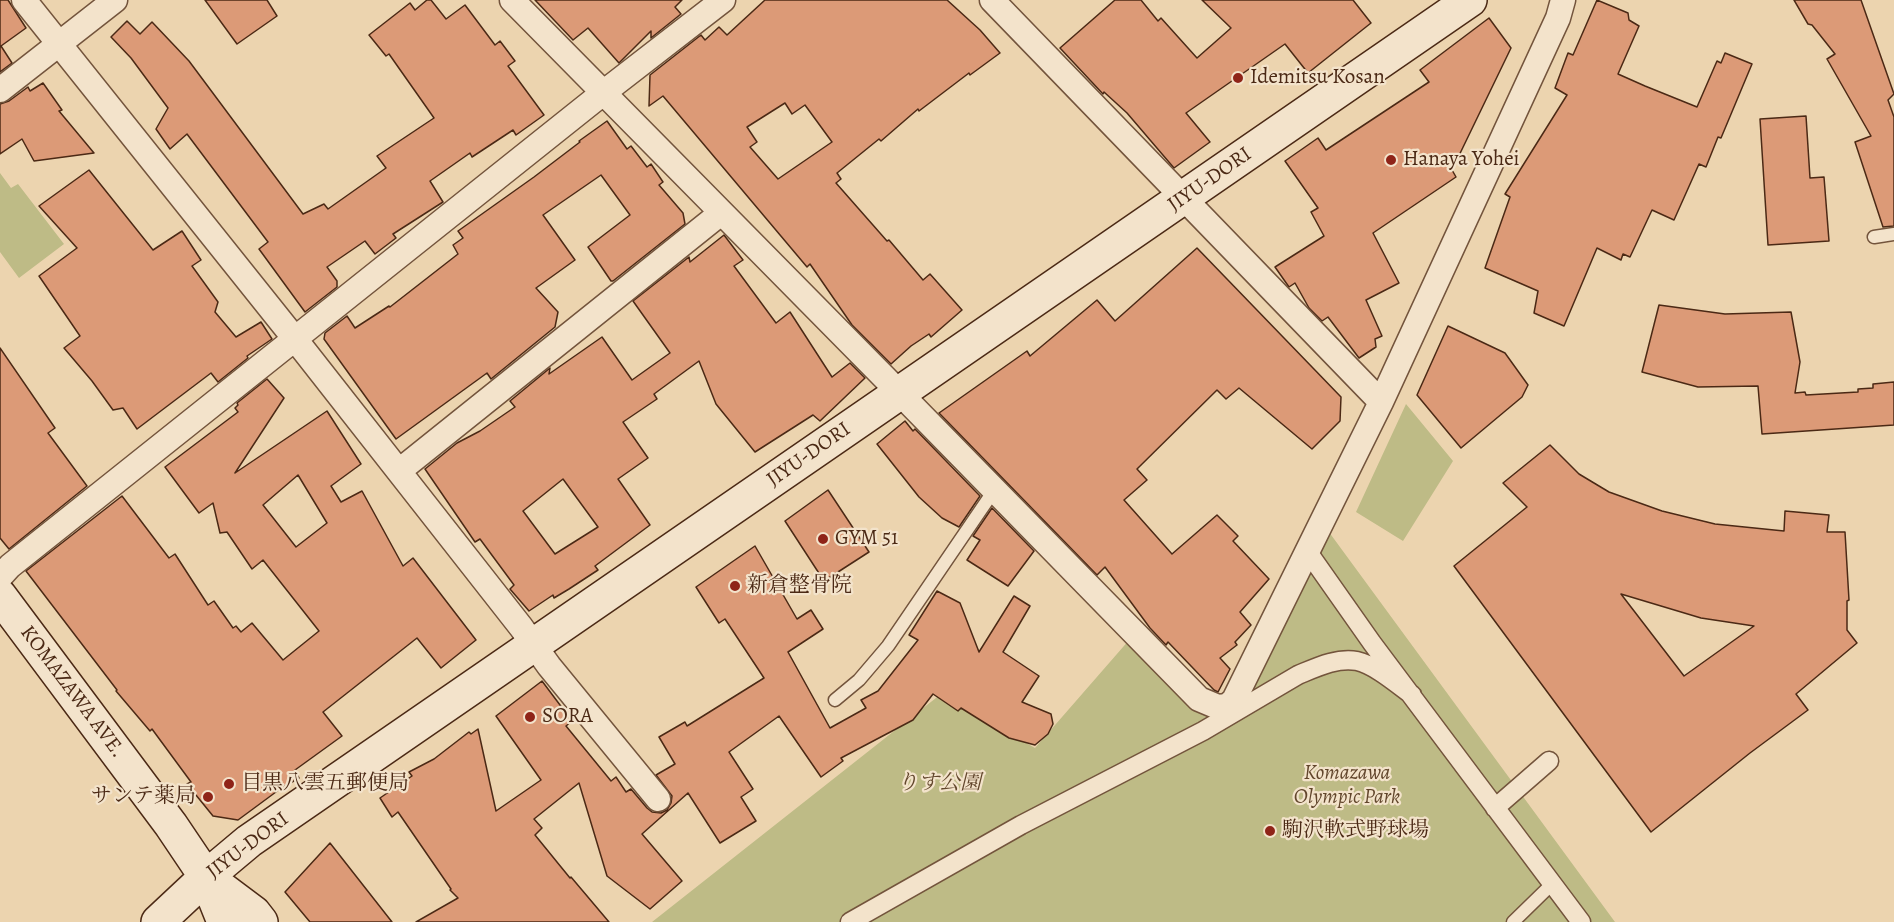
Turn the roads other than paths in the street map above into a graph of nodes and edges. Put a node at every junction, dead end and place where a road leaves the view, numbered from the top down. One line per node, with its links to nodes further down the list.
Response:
1 (24, 0): 8 (street)
2 (114, 0): 8 (street)
3 (512, 0): 10 (street)
4 (723, 0): 10 (street)
5 (992, 0): 11 (street)
6 (1470, 0): 11 (main road, JIYU-DORI)
7 (1563, 0): 17 (street)
8 (59, 44): 9 (street); 15 (street)
9 (0, 90)
10 (603, 93): 12 (street); 15 (street)
11 (1183, 198): 16 (main road, JIYU-DORI); 17 (street)
12 (721, 213): 16 (street); 18 (street)
13 (1894, 234): 14 (lane)
14 (1874, 237)
15 (295, 339): 18 (street); 21 (street)
16 (900, 393): 19 (street); 23 (main road, JIYU-DORI)
17 (1381, 402): 20 (street)
18 (399, 471): 23 (street)
19 (995, 489): 20 (street); 25 (lane)
20 (1303, 561): 24 (street)
21 (0, 577)
22 (0, 596): 29 (main road, KOMAZAWA AVE.)
23 (534, 645): 27 (street); 29 (main road, JIYU-DORI)
24 (1412, 695): 28 (street); 34 (street)
25 (835, 700)
26 (1549, 760): 28 (street)
27 (658, 799)
28 (1495, 808): 30 (street)
29 (206, 877): 31 (main road, JIYU-DORI); 32 (main road, KOMAZAWA AVE.); 33 (main road, KOMAZAWA AVE.)
30 (1552, 884): 35 (lane); 36 (street)
31 (158, 922)
32 (224, 922)
33 (261, 922)
34 (850, 922)
35 (1513, 922)
36 (1581, 922)

